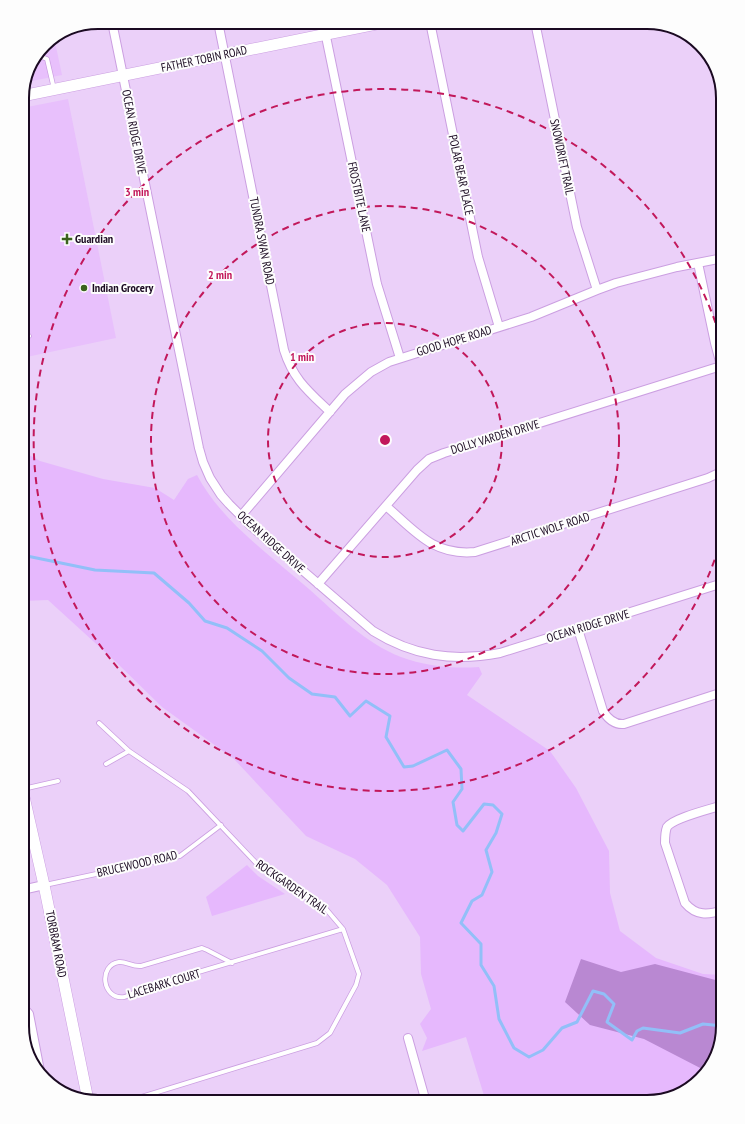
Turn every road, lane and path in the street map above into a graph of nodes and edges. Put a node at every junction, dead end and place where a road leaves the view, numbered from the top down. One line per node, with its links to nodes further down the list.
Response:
1 (113, 29): 10 (street, OCEAN RIDGE DRIVE)
2 (220, 29): 8 (street, TUNDRA SWAN ROAD)
3 (325, 29): 7 (street, FROSTBITE LANE)
4 (351, 29): 7 (street, FATHER TOBIN ROAD)
5 (431, 29): 16 (street, POLAR BEAR PLACE)
6 (536, 29): 15 (street, SNOWDRIFT TRAIL)
7 (326, 34): 8 (street, FATHER TOBIN ROAD); 18 (street, FROSTBITE LANE)
8 (225, 54): 10 (street, FATHER TOBIN ROAD); 20 (street, TUNDRA SWAN ROAD)
9 (43, 57): 11 (lane)
10 (122, 76): 11 (street, FATHER TOBIN ROAD); 23 (street, OCEAN RIDGE DRIVE)
11 (54, 89): 12 (street, FATHER TOBIN ROAD)
12 (29, 94)
13 (716, 259): 14 (street, GOOD HOPE ROAD)
14 (698, 263): 15 (street, GOOD HOPE ROAD); 17 (street)
15 (597, 290): 16 (street, GOOD HOPE ROAD)
16 (499, 327): 18 (street, GOOD HOPE ROAD)
17 (716, 347)
18 (400, 358): 20 (street, GOOD HOPE ROAD)
19 (716, 370): 22 (street, DOLLY VARDEN DRIVE)
20 (330, 412): 23 (street, GOOD HOPE ROAD)
21 (716, 474): 22 (street, ARCTIC WOLF ROAD)
22 (386, 506): 24 (street, DOLLY VARDEN DRIVE)
23 (241, 516): 24 (street, OCEAN RIDGE DRIVE)
24 (318, 584): 26 (street, OCEAN RIDGE DRIVE)
25 (716, 585): 26 (street, OCEAN RIDGE DRIVE)
26 (578, 629): 27 (street)
27 (716, 694)
28 (99, 723): 29 (lane, ROCKGARDEN TRAIL)
29 (129, 751): 30 (lane); 35 (lane, ROCKGARDEN TRAIL)
30 (106, 764)
31 (58, 781): 32 (lane)
32 (29, 787)
33 (716, 807): 38 (street)
34 (29, 820): 36 (street, TORBRAM ROAD)
35 (221, 825): 36 (lane, BRUCEWOOD ROAD); 39 (lane, ROCKGARDEN TRAIL)
36 (44, 885): 37 (street); 44 (street, TORBRAM ROAD)
37 (29, 888)
38 (716, 912)
39 (343, 928): 40 (lane, LACEBARK COURT); 45 (lane, ROCKGARDEN TRAIL)
40 (232, 963): 40 (lane, LACEBARK COURT)
41 (29, 1014): 43 (street)
42 (408, 1038): 46 (street)
43 (38, 1061)
44 (87, 1094)
45 (148, 1095)
46 (424, 1095)

